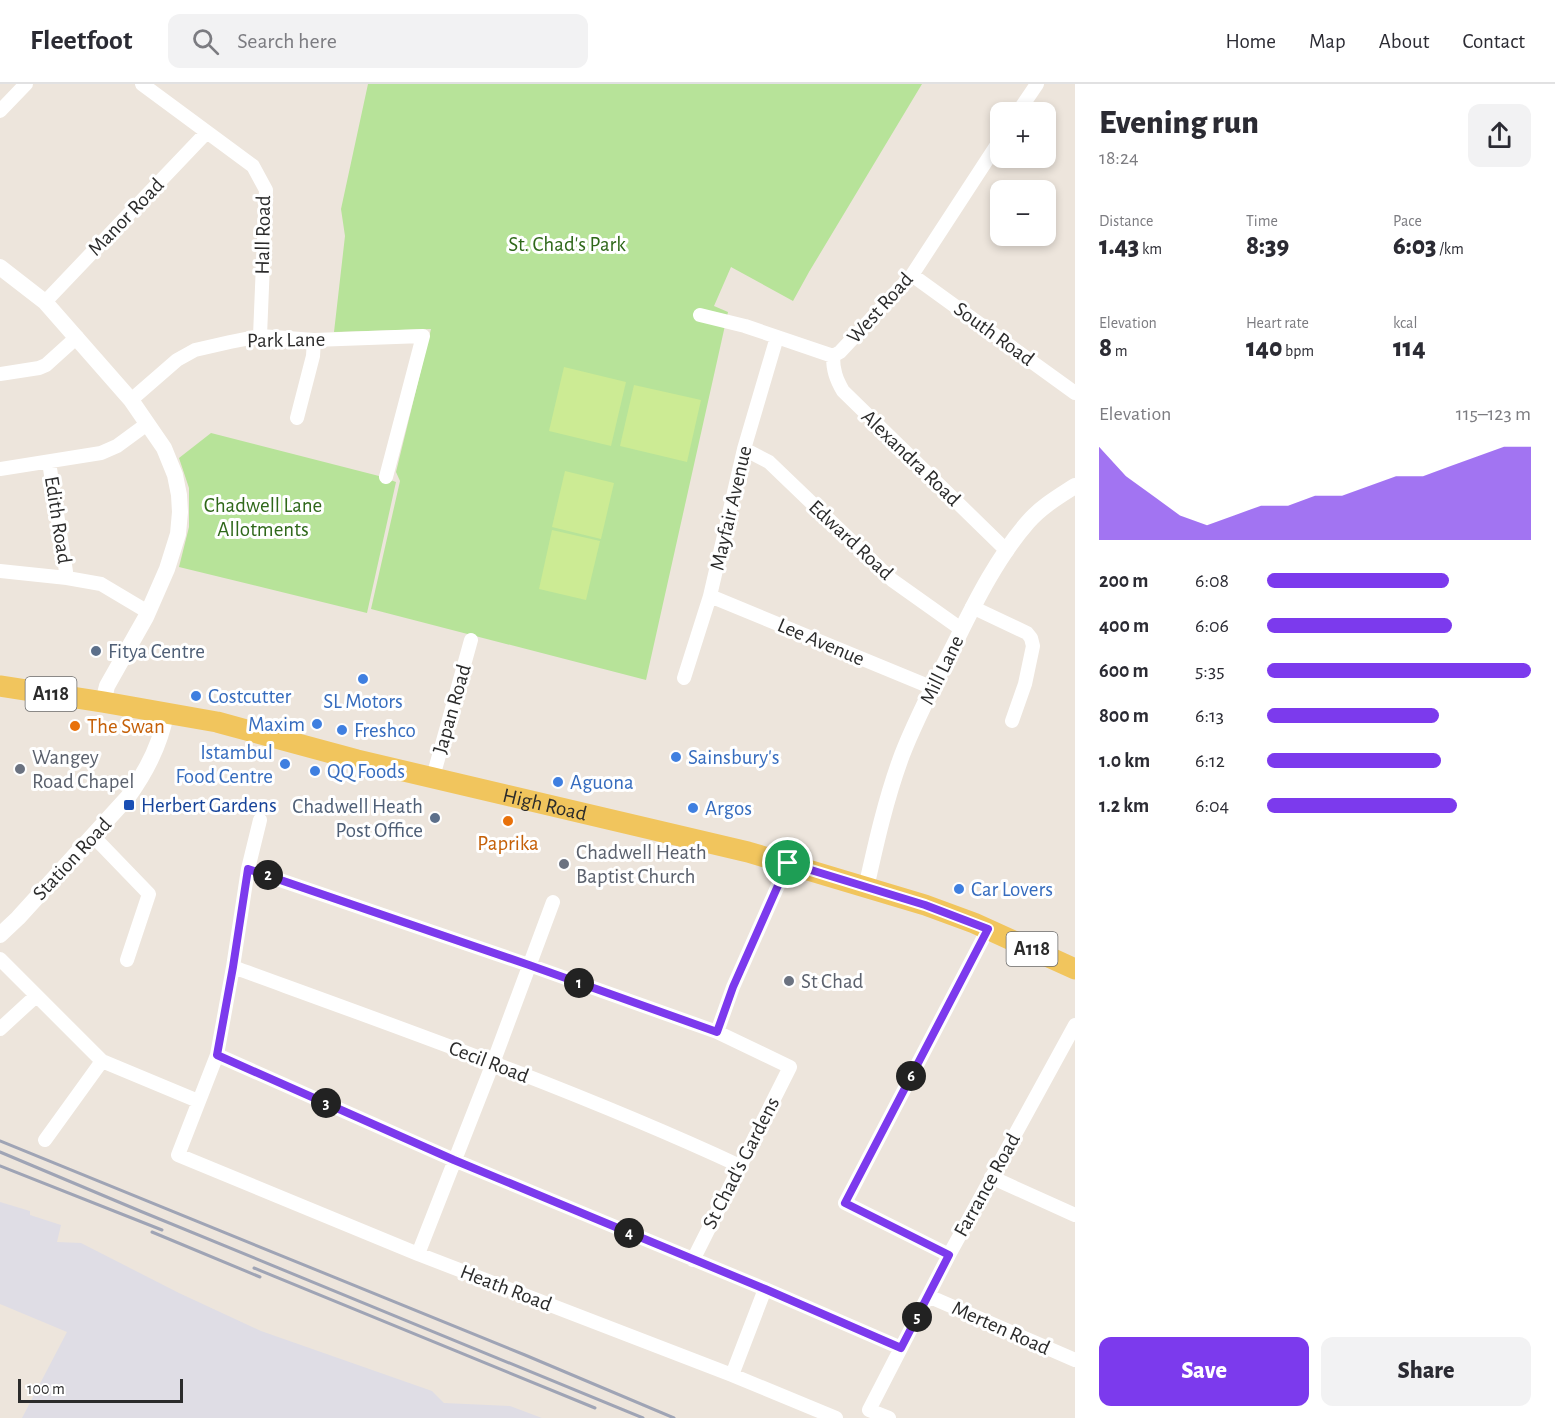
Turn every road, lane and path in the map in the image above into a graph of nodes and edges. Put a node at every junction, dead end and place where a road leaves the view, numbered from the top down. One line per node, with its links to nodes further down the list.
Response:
1 (26, 84): 5 (street)
2 (142, 84): 6 (street, Hall Road)
3 (1037, 84): 4 (street)
4 (1025, 102)
5 (0, 111)
6 (206, 133): 10 (street, Manor Road); 12 (street, Hall Road)
7 (990, 155): 9 (street, West Road)
8 (0, 267): 10 (street)
9 (912, 275): 16 (street, West Road); 18 (street, South Road)
10 (45, 302): 13 (street)
11 (700, 315): 14 (street, West Road)
12 (260, 336): 15 (street, Park Lane); 19 (street, Park Lane)
13 (77, 337): 17 (street); 19 (street)
14 (777, 337): 16 (street, West Road); 22 (street, Mayfair Avenue)
15 (314, 340): 20 (street); 25 (street, Park Lane)
16 (833, 356): 27 (street, Alexandra Road)
17 (0, 374)
18 (1075, 393)
19 (130, 400): 21 (street)
20 (297, 418)
21 (147, 424): 23 (street); 32 (street)
22 (744, 449): 30 (street, Mayfair Avenue); 33 (street, Edward Road)
23 (49, 462): 24 (street); 29 (street, Edith Road)
24 (0, 469)
25 (386, 477)
26 (1075, 486): 27 (street, Mill Lane)
27 (1007, 551): 31 (street, Mill Lane)
28 (0, 571): 29 (street)
29 (68, 578): 32 (street)
30 (710, 596): 35 (street, Mayfair Avenue); 37 (street, Lee Avenue)
31 (972, 608): 33 (street, Mill Lane); 40 (street)
32 (148, 612): 38 (street)
33 (961, 629): 37 (street, Mill Lane)
34 (471, 640): 41 (street, Japan Road)
35 (684, 678)
36 (0, 686): 38 (main road, High Road / A118)
37 (933, 688): 46 (street, Mill Lane)
38 (103, 702): 39 (main road, High Road / A118)
39 (166, 713): 41 (main road, High Road / A118); 43 (street, Station Road)
40 (1012, 721)
41 (433, 777): 44 (main road, High Road / A118)
42 (260, 820): 45 (street)
43 (93, 836): 48 (street, Station Road); 51 (street)
44 (788, 863): 46 (main road, High Road / A118); 58 (street)
45 (248, 869): 52 (street); 53 (street)
46 (866, 888): 49 (main road, High Road / A118)
47 (553, 902): 52 (street)
48 (3, 928)
49 (988, 929): 54 (main road, High Road / A118); 69 (street)
50 (0, 958): 55 (street)
51 (128, 960)
52 (529, 965): 58 (street); 61 (street)
53 (233, 967): 59 (street); 61 (street, Cecil Road)
54 (1075, 969)
55 (36, 996): 57 (street); 60 (street)
56 (1075, 1025): 66 (street, Farrance Road)
57 (0, 1029)
58 (717, 1032): 65 (street, St Chad's Gardens)
59 (217, 1055): 62 (street); 64 (street)
60 (102, 1061): 62 (street); 63 (street)
61 (493, 1063): 64 (street); 65 (street, Cecil Road)
62 (198, 1101): 68 (street, Heath Road)
63 (45, 1140)
64 (454, 1160): 68 (street); 70 (street)
65 (740, 1166): 70 (street, St Chad's Gardens)
66 (991, 1178): 67 (street); 69 (street, Farrance Road)
67 (1075, 1215)
68 (418, 1254): 75 (street, Heath Road)
69 (949, 1255): 72 (street, Farrance Road)
70 (693, 1260): 71 (street)
71 (765, 1289): 73 (street); 75 (street)
72 (928, 1296): 73 (street, Farrance Road); 74 (street, Merten Road)
73 (901, 1348): 77 (street, Farrance Road)
74 (1075, 1360)
75 (732, 1375): 76 (street, Heath Road)
76 (836, 1418)
77 (889, 1418)

